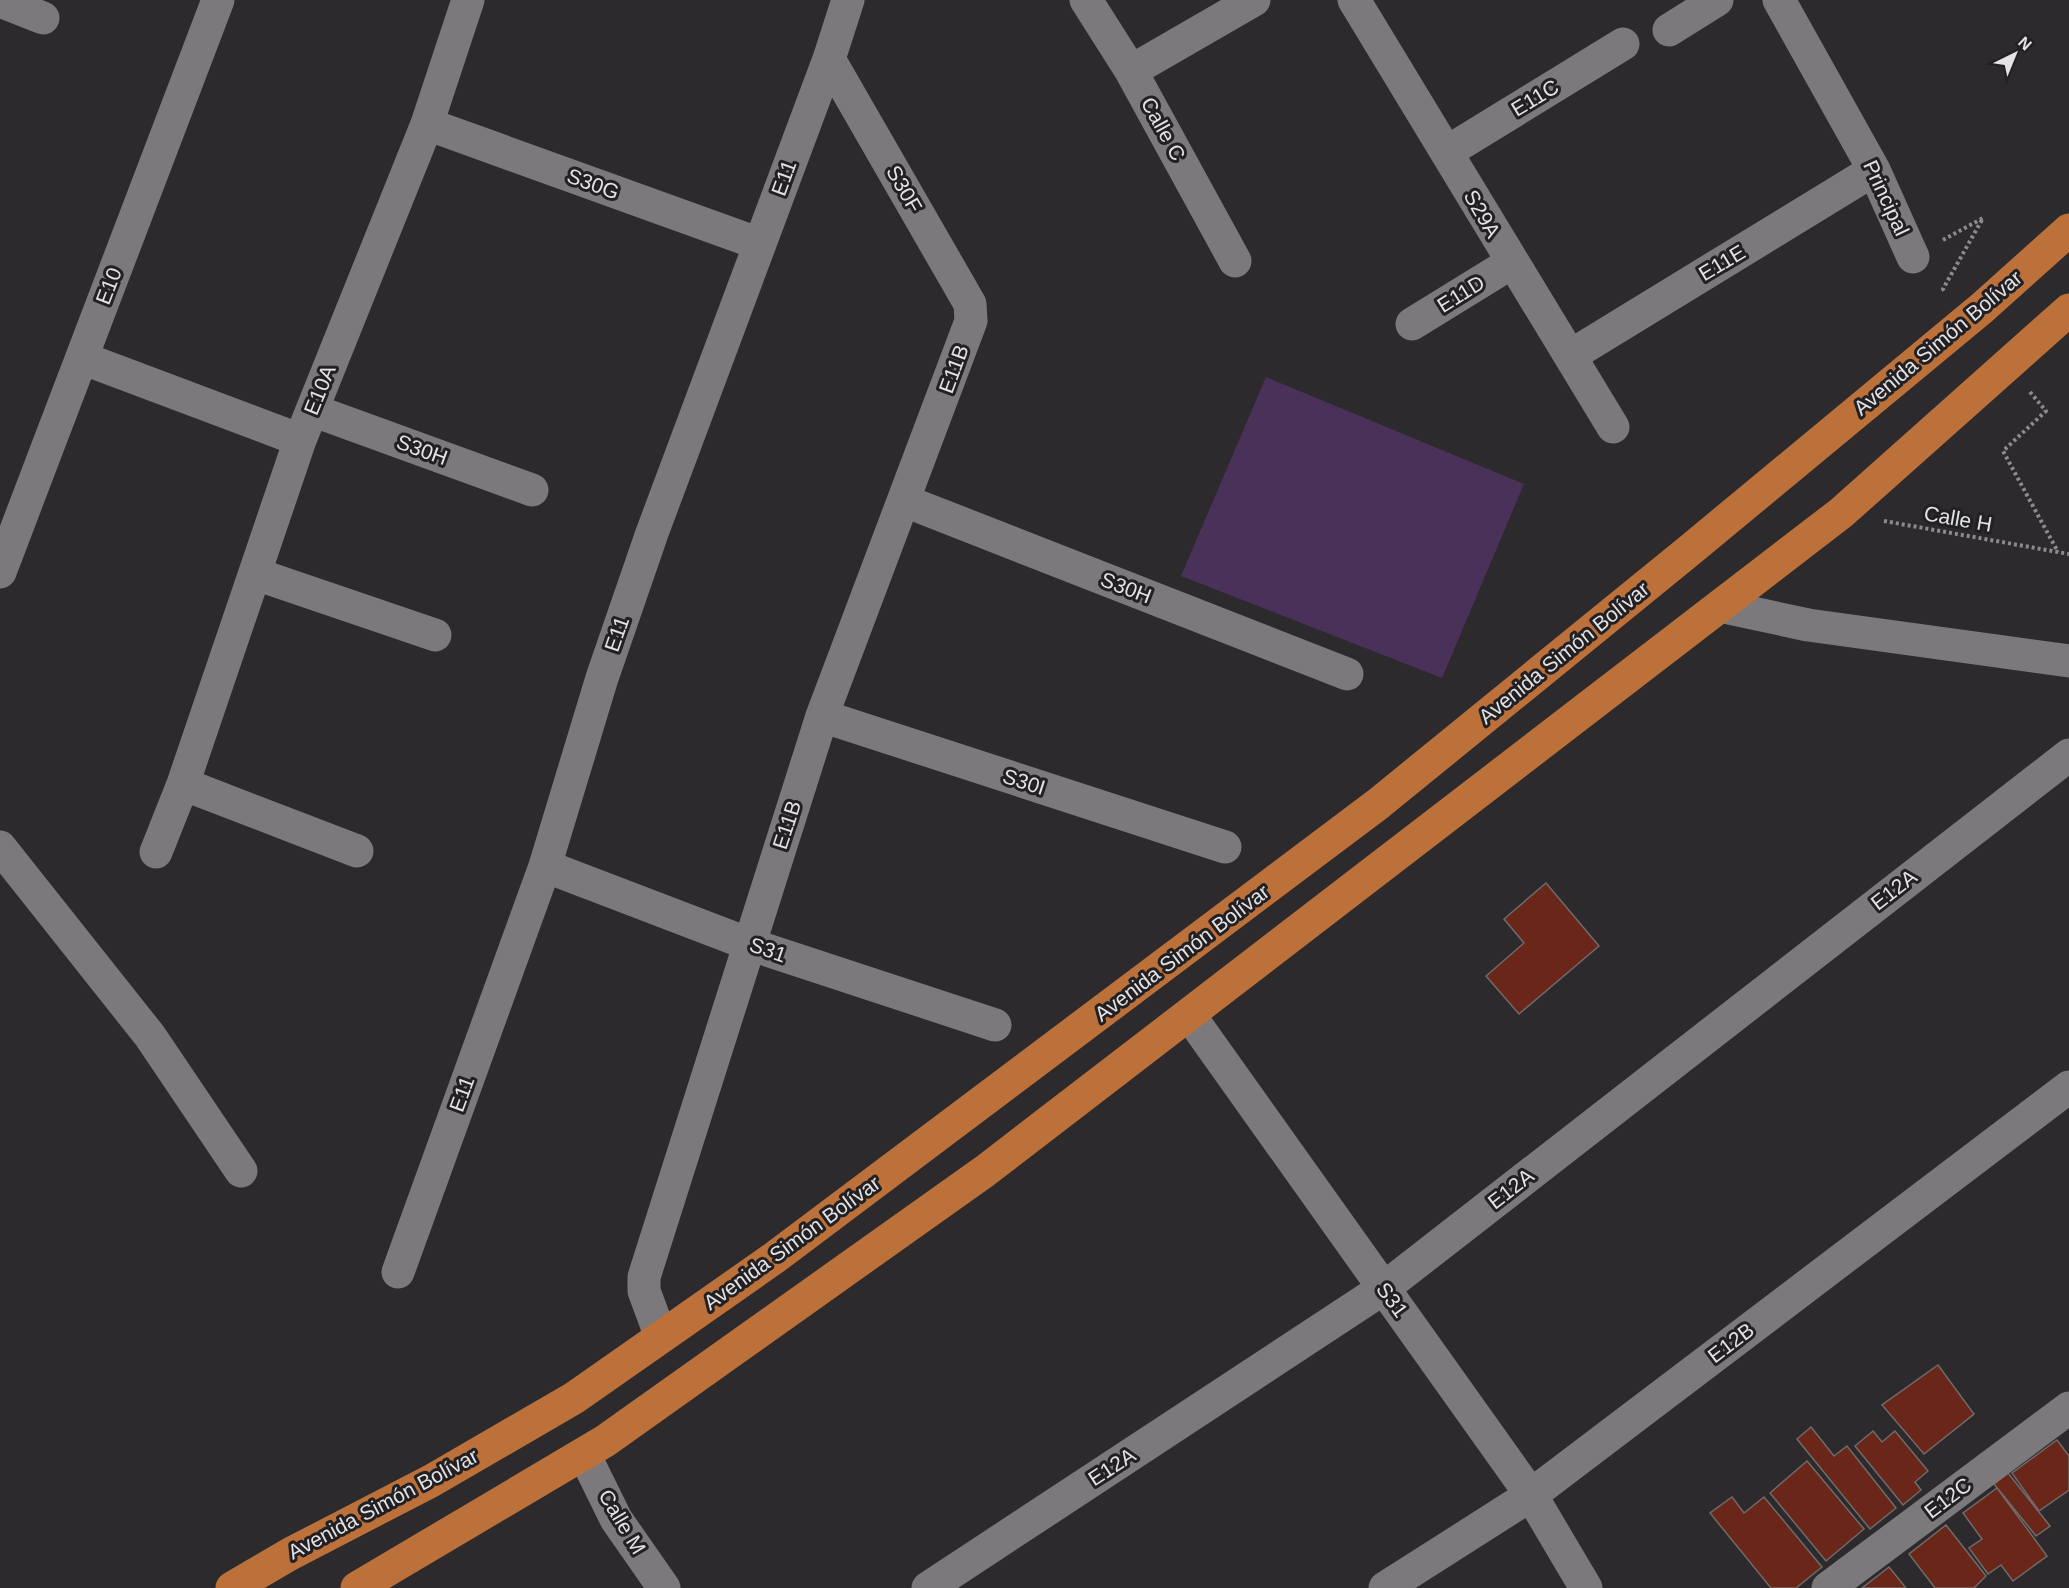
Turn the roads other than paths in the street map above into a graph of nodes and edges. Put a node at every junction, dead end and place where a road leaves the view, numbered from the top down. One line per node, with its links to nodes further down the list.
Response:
1 (218, 0): 27 (street, E10)
2 (468, 0): 15 (street, E10A)
3 (848, 0): 13 (street, E11)
4 (1086, 0): 14 (street, Calle C)
5 (1254, 0): 14 (street)
6 (1354, 0): 16 (street, S29A)
7 (1716, 0): 11 (street)
8 (1779, 0): 17 (street, Principal)
9 (0, 2): 10 (street)
10 (43, 18)
11 (1669, 30)
12 (1623, 44): 16 (street, E11C)
13 (829, 59): 19 (street, E11); 24 (street, S30F)
14 (1131, 71): 21 (street, Calle C)
15 (427, 124): 19 (street, S30G); 28 (street, E10A)
16 (1446, 152): 22 (street, S29A)
17 (1874, 170): 20 (street, Principal); 26 (street, E11E)
18 (2069, 230): 54 (highway, Avenida Simón Bolívar)
19 (760, 244): 46 (street, E11)
20 (1913, 257)
21 (1235, 261)
22 (1510, 263): 25 (street, E11D); 26 (street, S29A)
23 (2069, 310): 35 (highway)
24 (972, 321): 32 (street, E11B)
25 (1412, 324)
26 (1570, 356): 29 (street, S29A)
27 (82, 358): 30 (street); 33 (street, E10)
28 (312, 410): 30 (street, E10A); 31 (street, S30H)
29 (1613, 428)
30 (300, 440): 34 (street, E10A)
31 (532, 489)
32 (905, 501): 38 (street, S30H); 39 (street, E11B)
33 (0, 572)
34 (255, 574): 36 (street); 41 (street, E10A)
35 (1719, 606): 37 (street); 48 (highway)
36 (435, 635)
37 (2069, 662)
38 (1347, 674)
39 (822, 716): 42 (street, S30I); 47 (street, E11B)
40 (2069, 755): 53 (street, E12A)
41 (183, 784): 44 (street); 45 (street, E10A)
42 (1225, 847)
43 (0, 848): 51 (street)
44 (357, 851)
45 (156, 852)
46 (545, 866): 47 (street, S31); 52 (street, E11)
47 (750, 944): 49 (street, S31); 54 (street, E11B)
48 (1190, 1016): 53 (street, S31); 56 (highway)
49 (995, 1024)
50 (2069, 1088): 57 (street, E12B)
51 (241, 1171)
52 (398, 1272)
53 (1384, 1288): 57 (street, S31); 61 (street, E12A)
54 (661, 1337): 58 (highway, Avenida Simón Bolívar)
55 (2069, 1408): 64 (street, E12C)
56 (584, 1454): 59 (highway); 60 (street, Calle M)
57 (1531, 1494): 62 (street, E12B); 63 (street, S31)
58 (231, 1588)
59 (357, 1588)
60 (664, 1588)
61 (928, 1588)
62 (1385, 1588)
63 (1586, 1588)
64 (1828, 1588)

